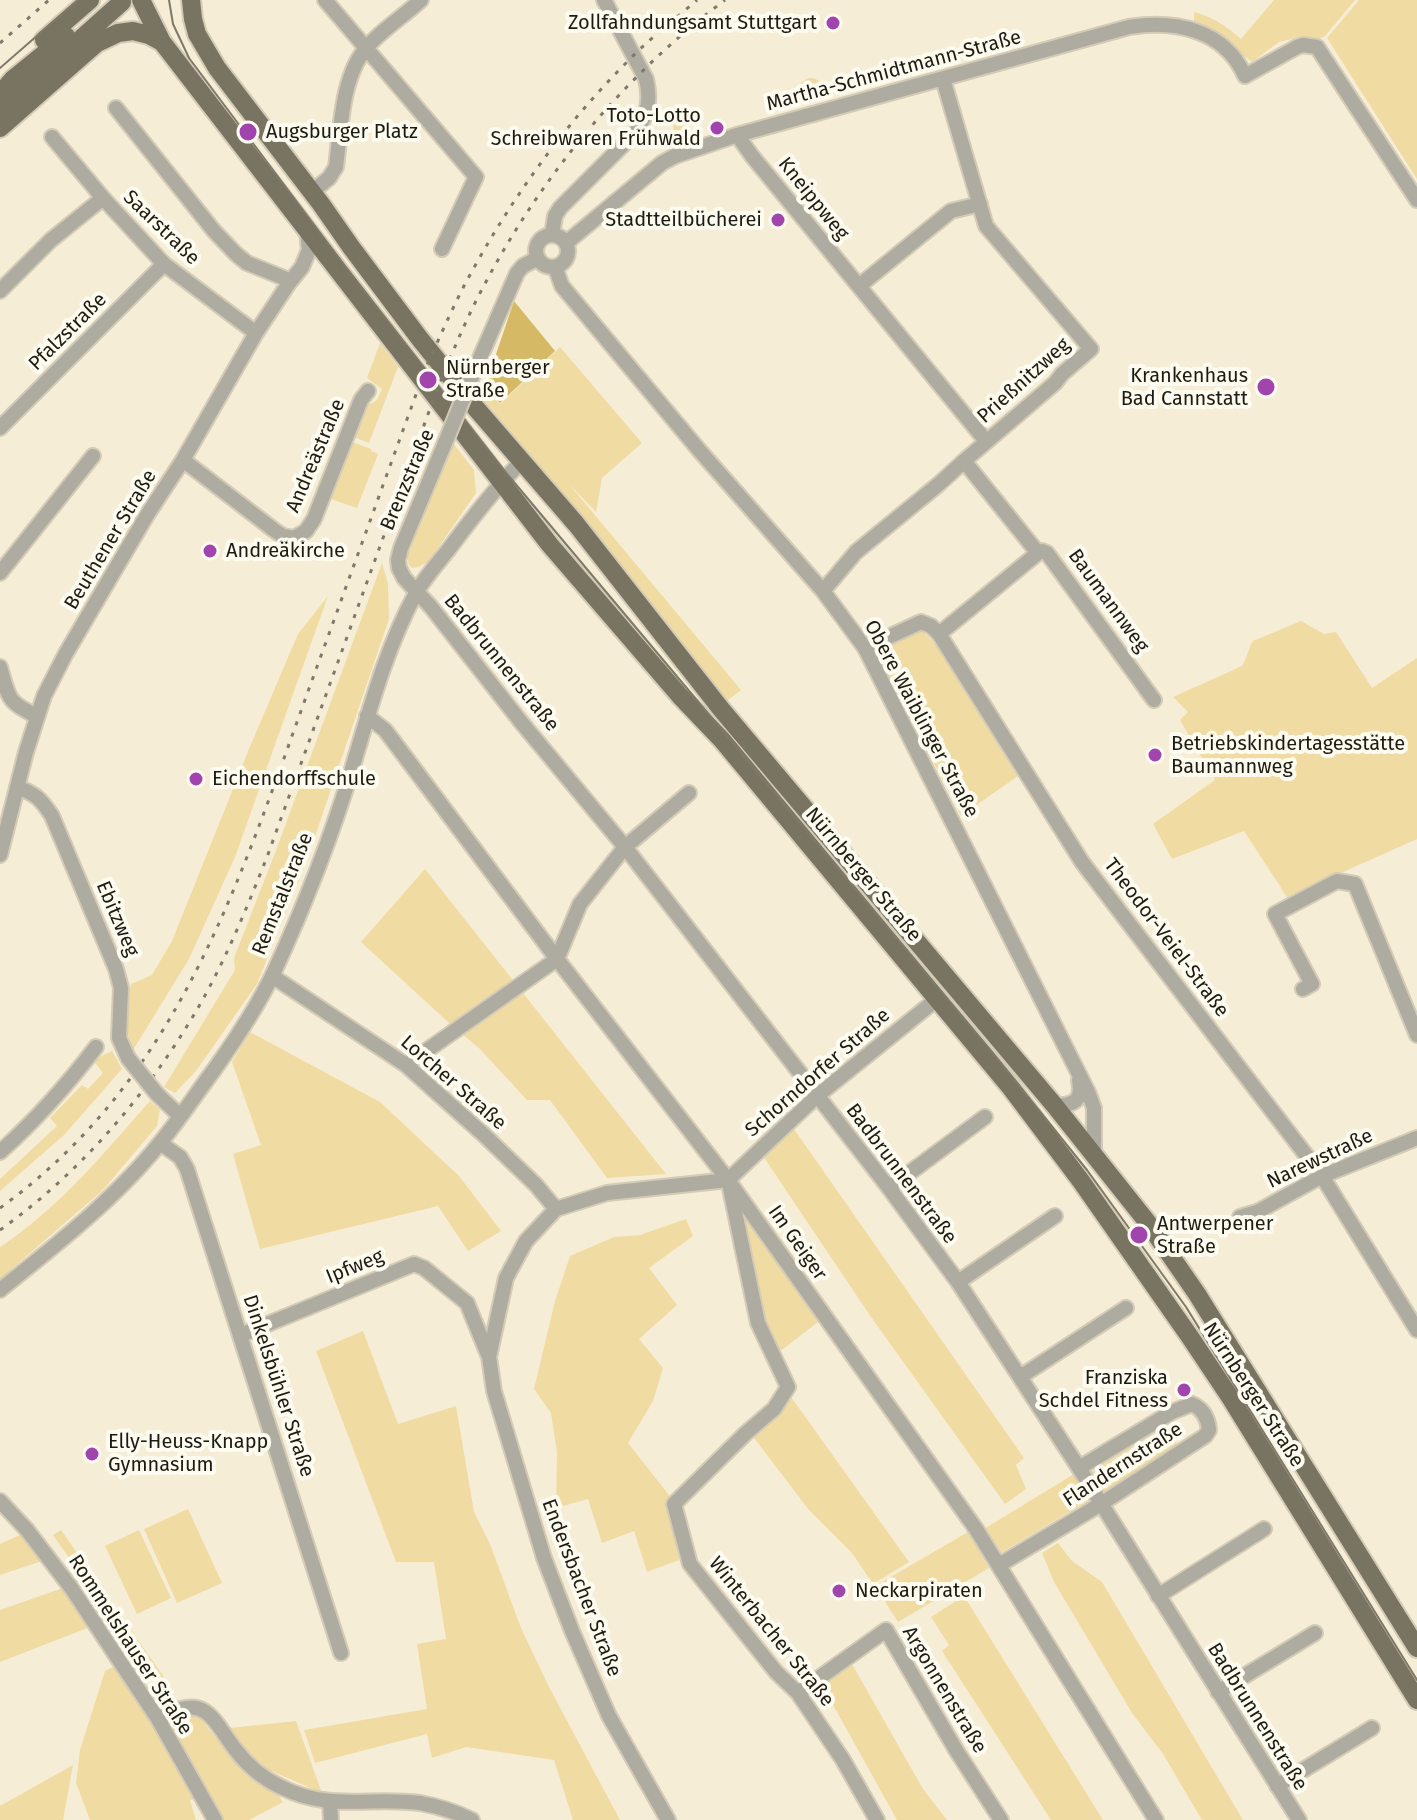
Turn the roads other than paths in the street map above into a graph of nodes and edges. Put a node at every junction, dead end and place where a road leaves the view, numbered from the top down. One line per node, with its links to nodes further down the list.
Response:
1 (90, 0): 9 (main road)
2 (191, 0): 17 (main road, Nürnberger Straße)
3 (325, 0): 8 (street)
4 (421, 0): 8 (street)
5 (604, 0): 22 (street)
6 (123, 1): 7 (main road); 11 (main road); 13 (main road)
7 (162, 42): 14 (main road); 21 (main road, Nürnberger Straße)
8 (365, 48): 17 (street); 24 (street)
9 (0, 78)
10 (943, 79): 15 (street, Martha-Schmidtmann-Straße); 19 (street, Martha-Schmidtmann-Straße); 20 (street, Prießnitzweg)
11 (0, 94)
12 (116, 108): 30 (street)
13 (0, 111)
14 (0, 128)
15 (737, 135): 23 (street, Martha-Schmidtmann-Straße); 31 (street, Kneippweg)
16 (52, 137): 18 (street, Saarstraße)
17 (312, 192): 39 (main road, Nürnberger Straße)
18 (103, 198): 26 (street, Saarstraße); 32 (street)
19 (1417, 200)
20 (980, 204): 31 (street); 36 (street, Prießnitzweg)
21 (307, 230): 27 (main road, Nürnberger Straße); 28 (street)
22 (552, 235): 23 (street); 25 (street)
23 (566, 243): 29 (street)
24 (442, 249)
25 (538, 258): 29 (street); 44 (street, Brenzstraße, bridge)
26 (164, 264): 33 (street, Saarstraße); 35 (street, Pfalzstraße)
27 (334, 265): 28 (street); 41 (main road, Nürnberger Straße)
28 (302, 267): 30 (street, Beuthener Straße)
29 (555, 267): 45 (street, Obere Waiblinger Straße)
30 (289, 283): 33 (street, Beuthener Straße)
31 (859, 286): 36 (street, Kneippweg)
32 (0, 291)
33 (256, 333): 38 (street, Beuthener Straße)
34 (368, 391): 38 (street, Andreästraße)
35 (0, 428)
36 (986, 441): 40 (street, Prießnitzweg)
37 (93, 456): 43 (street)
38 (183, 460): 50 (street, Beuthener Straße)
39 (522, 461): 41 (street, Remstalstraße); 65 (main road, Nürnberger Straße)
40 (964, 461): 42 (street, Baumannweg); 45 (street, Prießnitzweg)
41 (502, 482): 44 (street, Remstalstraße); 59 (main road, Nürnberger Straße)
42 (1038, 553): 46 (street); 49 (street, Baumannweg)
43 (0, 573)
44 (417, 591): 51 (street, Remstalstraße); 54 (street, Badbrunnenstraße)
45 (823, 591): 47 (street, Obere Waiblinger Straße)
46 (939, 634): 47 (street); 72 (street, Theodor-Veiel-Straße)
47 (865, 648): 63 (street, Obere Waiblinger Straße)
48 (1, 674): 50 (street)
49 (1154, 700)
50 (37, 716): 52 (street, Beuthener Straße)
51 (367, 716): 56 (street, Im Geiger); 57 (street, Remstalstraße)
52 (17, 787): 55 (street, Beuthener Straße); 66 (street, Ebitzweg, bridge)
53 (689, 793): 54 (street)
54 (625, 847): 56 (street); 64 (street, Badbrunnenstraße)
55 (0, 855)
56 (557, 959): 62 (street); 73 (street, Im Geiger)
57 (272, 976): 62 (street, Lorcher Straße); 66 (street, Remstalstraße)
58 (1303, 989): 60 (street)
59 (937, 999): 64 (street, Schorndorfer Straße); 96 (main road, Nürnberger Straße)
60 (1417, 1035)
61 (96, 1047): 70 (street)
62 (406, 1065): 75 (street, Lorcher Straße)
63 (1079, 1075): 65 (street); 71 (street, Obere Waiblinger Straße)
64 (817, 1096): 73 (street, Schorndorfer Straße); 74 (street, Badbrunnenstraße)
65 (1055, 1106): 71 (main road, Nürnberger Straße)
66 (180, 1116): 69 (street, Remstalstraße)
67 (985, 1117): 74 (street)
68 (1417, 1138): 72 (street, Narewstraße)
69 (160, 1143): 79 (street, Remstalstraße); 82 (street, Dinkelsbühler Straße)
70 (0, 1152)
71 (1094, 1154): 92 (main road, Nürnberger Straße)
72 (1322, 1176): 77 (street, Narewstraße); 81 (street, Theodor-Veiel-Straße)
73 (728, 1180): 75 (street); 89 (street, Im Geiger); 95 (street, Winterbacher Straße)
74 (889, 1188): 78 (street, Badbrunnenstraße)
75 (556, 1209): 83 (street)
76 (1055, 1216): 78 (street)
77 (1240, 1217)
78 (958, 1282): 84 (street, Badbrunnenstraße)
79 (0, 1290)
80 (1126, 1308): 84 (street)
81 (1417, 1330)
82 (241, 1335): 83 (street, Ipfweg); 93 (street, Dinkelsbühler Straße)
83 (489, 1357): 104 (street, Endersbacher Straße)
84 (1020, 1377): 85 (street, Badbrunnenstraße)
85 (1079, 1468): 87 (street, Badbrunnenstraße); 87 (street, Flandernstraße)
86 (0, 1501): 97 (street, Rommelshauser Straße)
87 (1101, 1504): 89 (street, Flandernstraße); 90 (street, Badbrunnenstraße)
88 (1264, 1529): 90 (street)
89 (999, 1565): 107 (street, Im Geiger)
90 (1158, 1596): 94 (street, Badbrunnenstraße)
91 (1315, 1633): 94 (street)
92 (1417, 1648)
93 (341, 1653)
94 (1218, 1692): 99 (street, Badbrunnenstraße)
95 (798, 1693): 105 (street, Winterbacher Straße); 106 (street, Argonnenstraße)
96 (1417, 1700)
97 (158, 1719): 100 (street); 101 (street, Rommelshauser Straße)
98 (1372, 1728): 99 (street)
99 (1277, 1786): 108 (street, Badbrunnenstraße)
100 (330, 1802): 102 (street); 103 (street)
101 (215, 1820)
102 (331, 1820)
103 (472, 1820)
104 (668, 1820)
105 (877, 1820)
106 (1001, 1820)
107 (1156, 1820)
108 (1299, 1820)

